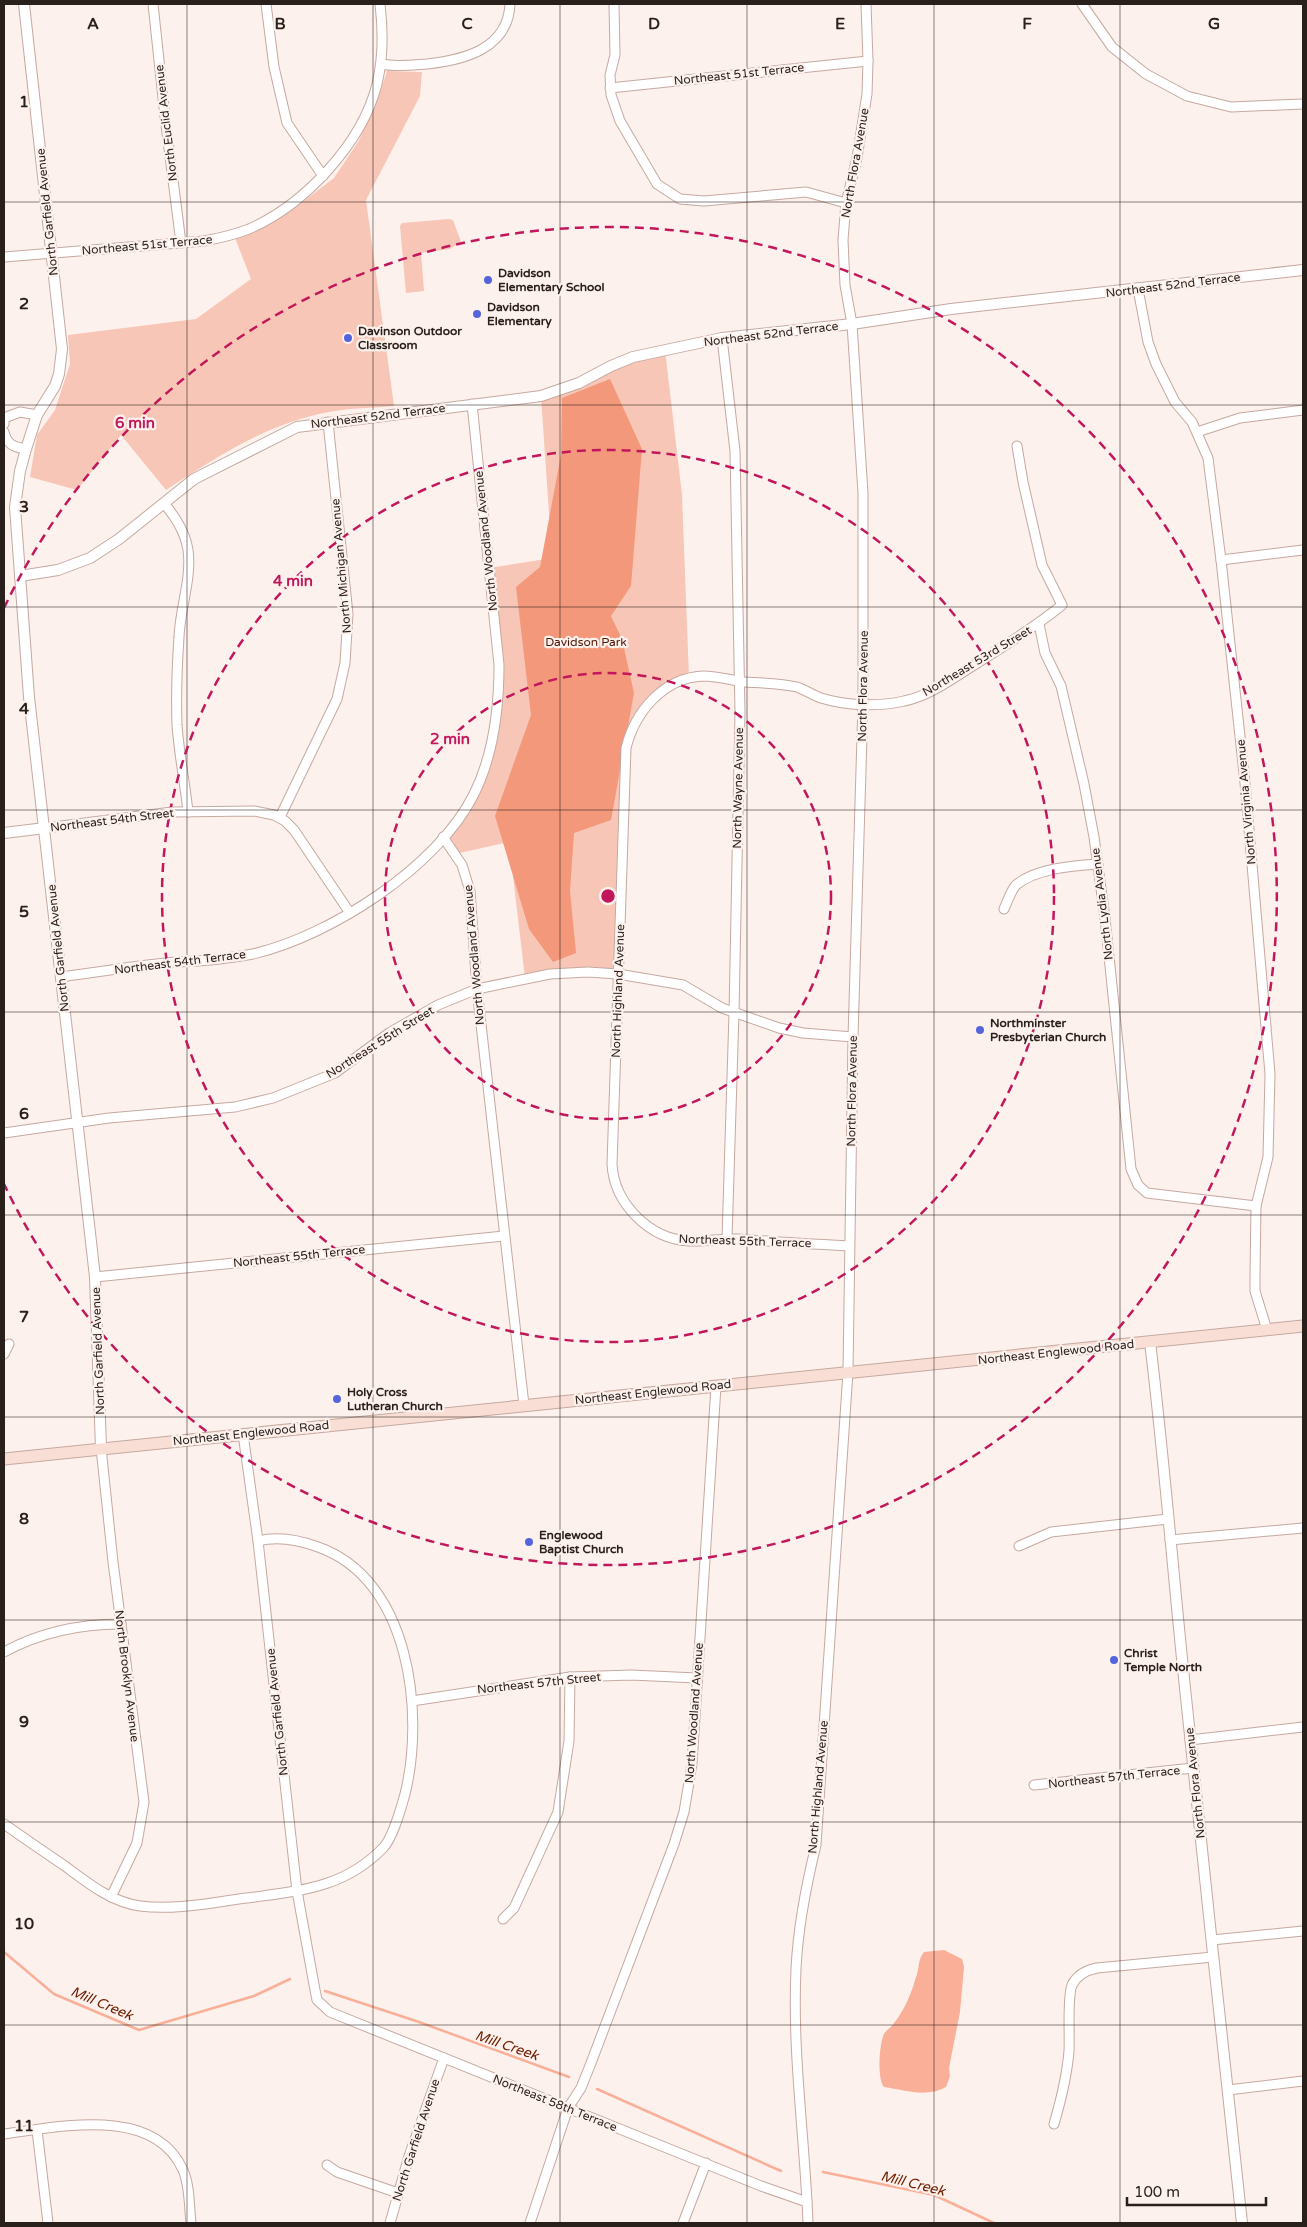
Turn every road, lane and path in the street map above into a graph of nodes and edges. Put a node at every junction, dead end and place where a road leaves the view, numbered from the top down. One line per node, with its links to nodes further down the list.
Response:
1 (24, 4): 16 (street, North Garfield Avenue)
2 (153, 4): 15 (street, North Euclid Avenue)
3 (266, 4): 13 (street)
4 (380, 4): 10 (street)
5 (510, 4): 10 (street)
6 (614, 4): 11 (street)
7 (866, 4): 9 (street, North Flora Avenue)
8 (1082, 4): 12 (street)
9 (868, 61): 11 (street, Northeast 51st Terrace); 14 (street, North Flora Avenue)
10 (381, 64): 13 (street, Northeast 51st Terrace)
11 (610, 88): 14 (street)
12 (1303, 104)
13 (322, 176): 15 (street, Northeast 51st Terrace)
14 (846, 203): 20 (street, North Flora Avenue)
15 (181, 243): 16 (street, Northeast 51st Terrace)
16 (51, 254): 17 (street, Northeast 51st Terrace); 24 (street, North Garfield Avenue)
17 (4, 258)
18 (1303, 270): 19 (street, Northeast 52nd Terrace)
19 (1138, 289): 20 (street, Northeast 52nd Terrace); 28 (street, North Virginia Avenue)
20 (852, 324): 21 (street, Northeast 52nd Terrace); 37 (street, North Flora Avenue)
21 (722, 338): 22 (street, Northeast 52nd Terrace); 36 (street, North Wayne Avenue)
22 (472, 404): 25 (street, Northeast 52nd Terrace); 42 (street, North Woodland Avenue)
23 (1303, 410): 28 (street)
24 (37, 415): 26 (street); 30 (street, North Garfield Avenue)
25 (328, 422): 31 (street, Northeast 52nd Terrace); 39 (street, North Michigan Avenue)
26 (4, 424)
27 (4, 432): 30 (street)
28 (1197, 432): 33 (street, North Virginia Avenue)
29 (1017, 446): 35 (street, Northeast 53rd Street)
30 (26, 449): 34 (street, North Garfield Avenue)
31 (164, 502): 34 (street, Northeast 52nd Terrace); 38 (street)
32 (1303, 550): 33 (street)
33 (1221, 560): 54 (street, North Virginia Avenue)
34 (20, 576): 40 (street, North Garfield Avenue)
35 (1039, 624): 37 (street, Northeast 53rd Street); 43 (street, North Lydia Avenue)
36 (739, 681): 37 (street, Northeast 53rd Street); 46 (street, North Highland Avenue); 49 (street, North Wayne Avenue)
37 (863, 704): 50 (street, North Flora Avenue)
38 (188, 812): 39 (street, Northeast 54th Street); 40 (street, Northeast 54th Street)
39 (280, 817): 45 (street)
40 (45, 828): 41 (street, Northeast 54th Street); 47 (street, North Garfield Avenue)
41 (4, 833)
42 (443, 837): 45 (street, Northeast 54th Terrace); 48 (street, North Woodland Avenue)
43 (1098, 864): 44 (street); 54 (street, North Lydia Avenue)
44 (1004, 909)
45 (350, 913): 47 (street, Northeast 54th Terrace)
46 (618, 974): 48 (street, Northeast 55th Street); 49 (street, Northeast 55th Street); 53 (street, North Highland Avenue)
47 (61, 977): 51 (street, North Garfield Avenue)
48 (477, 989): 51 (street, Northeast 55th Street); 55 (street, North Woodland Avenue)
49 (734, 1013): 50 (street, Northeast 55th Street); 56 (street, North Wayne Avenue)
50 (853, 1037): 57 (street, North Flora Avenue)
51 (77, 1123): 52 (street, Northeast 55th Street); 58 (street, North Garfield Avenue)
52 (4, 1133)
53 (624, 1202): 56 (street, Northeast 55th Terrace)
54 (1256, 1206): 60 (street, North Virginia Avenue)
55 (504, 1236): 58 (street, Northeast 55th Terrace); 66 (street, North Woodland Avenue)
56 (727, 1239): 57 (street, Northeast 55th Terrace)
57 (849, 1246): 64 (street, North Flora Avenue)
58 (95, 1277): 68 (street, North Garfield Avenue)
59 (1303, 1326): 60 (main road, Northeast Englewood Road)
60 (1267, 1330): 61 (main road, Northeast Englewood Road)
61 (1150, 1342): 64 (main road, Northeast Englewood Road); 70 (street, North Flora Avenue)
62 (9, 1344): 63 (street)
63 (4, 1354)
64 (848, 1372): 65 (main road, Northeast Englewood Road); 102 (street, North Highland Avenue)
65 (716, 1386): 66 (main road, Northeast Englewood Road); 78 (street, North Woodland Avenue)
66 (524, 1405): 67 (main road, Northeast Englewood Road)
67 (243, 1434): 68 (main road, Northeast Englewood Road); 73 (street, North Garfield Avenue)
68 (102, 1448): 69 (main road, Northeast Englewood Road); 75 (street, North Brooklyn Avenue)
69 (4, 1459)
70 (1168, 1519): 72 (street, North Flora Avenue); 74 (street)
71 (1303, 1528): 72 (street)
72 (1170, 1540): 81 (street, North Flora Avenue)
73 (258, 1541): 79 (street); 85 (street, North Garfield Avenue)
74 (1019, 1546)
75 (121, 1624): 76 (street); 86 (street, North Brooklyn Avenue)
76 (4, 1652)
77 (570, 1677): 78 (street, Northeast 57th Street); 79 (street, Northeast 57th Street); 87 (street)
78 (697, 1678): 95 (street, North Woodland Avenue)
79 (412, 1700): 85 (street)
80 (1303, 1727): 81 (street)
81 (1190, 1740): 82 (street, North Flora Avenue)
82 (1193, 1768): 83 (street, Northeast 57th Terrace); 89 (street, North Flora Avenue)
83 (1034, 1785)
84 (4, 1824): 86 (street)
85 (297, 1891): 86 (street); 91 (street, North Garfield Avenue)
86 (111, 1897)
87 (503, 1918)
88 (1303, 1931): 89 (street)
89 (1212, 1940): 90 (street, North Flora Avenue)
90 (1213, 1957): 94 (street, North Flora Avenue); 96 (street)
91 (315, 1990): 92 (street, Northeast 58th Terrace)
92 (444, 2058): 95 (street, Northeast 58th Terrace); 101 (street, North Garfield Avenue)
93 (1303, 2081): 94 (street)
94 (1228, 2090): 109 (street, North Flora Avenue)
95 (568, 2108): 99 (street, Northeast 58th Terrace); 106 (street)
96 (1054, 2124)
97 (37, 2130): 98 (street); 103 (street); 104 (street)
98 (4, 2134)
99 (706, 2163): 102 (street, Northeast 58th Terrace); 107 (street)
100 (327, 2165): 101 (street)
101 (398, 2193): 105 (street, North Garfield Avenue)
102 (808, 2202): 108 (street)
103 (48, 2223)
104 (191, 2223)
105 (390, 2223)
106 (530, 2223)
107 (683, 2223)
108 (808, 2223)
109 (1242, 2223)

